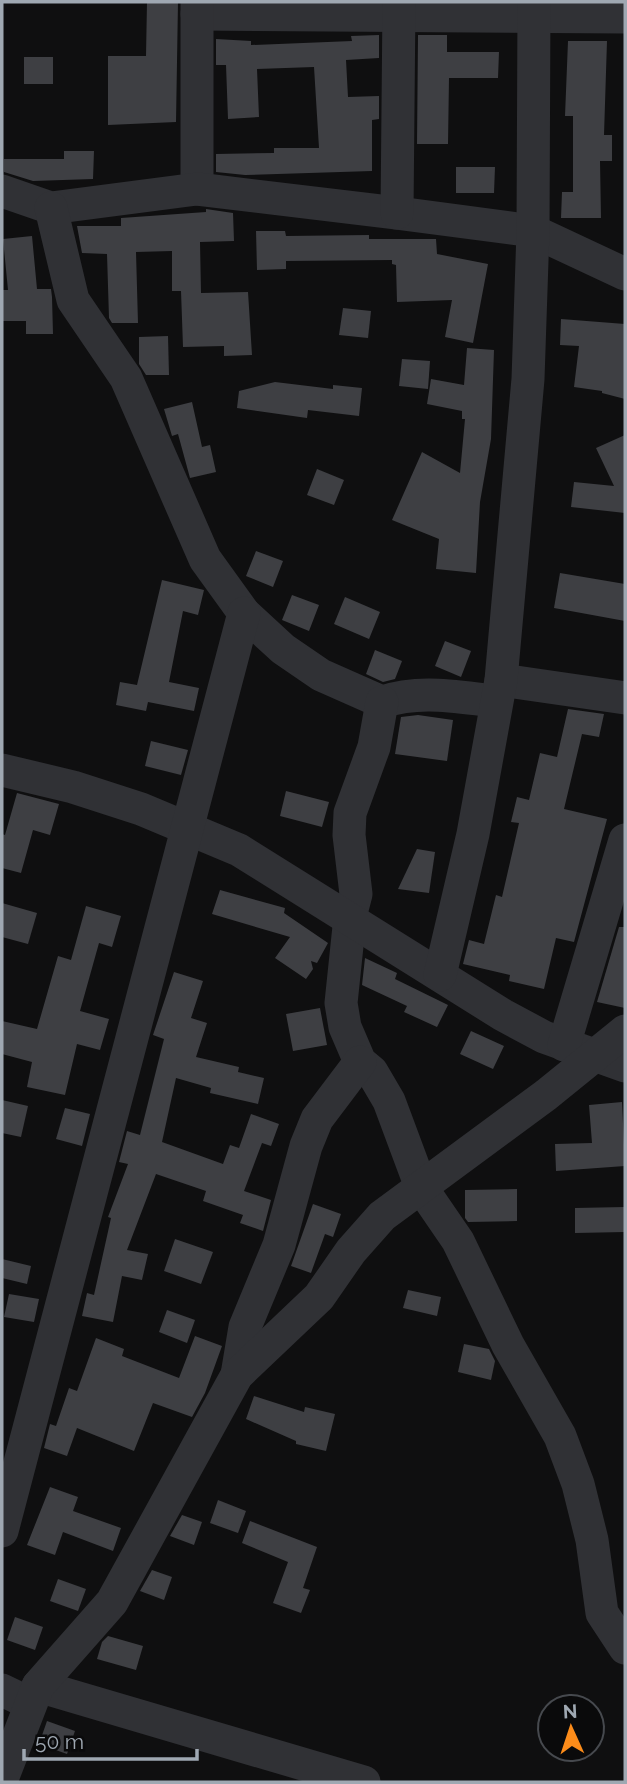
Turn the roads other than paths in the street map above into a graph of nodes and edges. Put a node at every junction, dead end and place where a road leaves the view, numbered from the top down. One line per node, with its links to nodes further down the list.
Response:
1 (197, 8): 2 (street); 5 (street)
2 (399, 8): 3 (street); 8 (street)
3 (534, 9): 4 (street); 9 (street)
4 (625, 18)
5 (197, 188): 7 (street); 8 (street)
6 (2, 191): 7 (street)
7 (51, 208): 11 (street)
8 (397, 213): 9 (street)
9 (533, 231): 10 (street); 12 (street)
10 (625, 274)
11 (244, 613): 14 (street); 16 (street)
12 (498, 691): 13 (street); 14 (street); 19 (street)
13 (625, 698)
14 (382, 702): 18 (street)
15 (2, 770): 16 (street)
16 (188, 827): 18 (street); 26 (street)
17 (625, 840): 21 (street)
18 (350, 918): 19 (street); 22 (street)
19 (440, 975): 21 (street)
20 (625, 1031): 23 (street)
21 (564, 1045): 23 (street)
22 (360, 1062): 24 (street); 25 (street)
23 (610, 1062): 24 (street)
24 (421, 1187): 25 (street); 28 (street)
25 (237, 1375): 29 (street)
26 (16, 1419): 27 (street)
27 (2, 1531)
28 (625, 1648)
29 (23, 1693): 30 (street); 31 (street)
30 (2, 1779)
31 (364, 1782)

